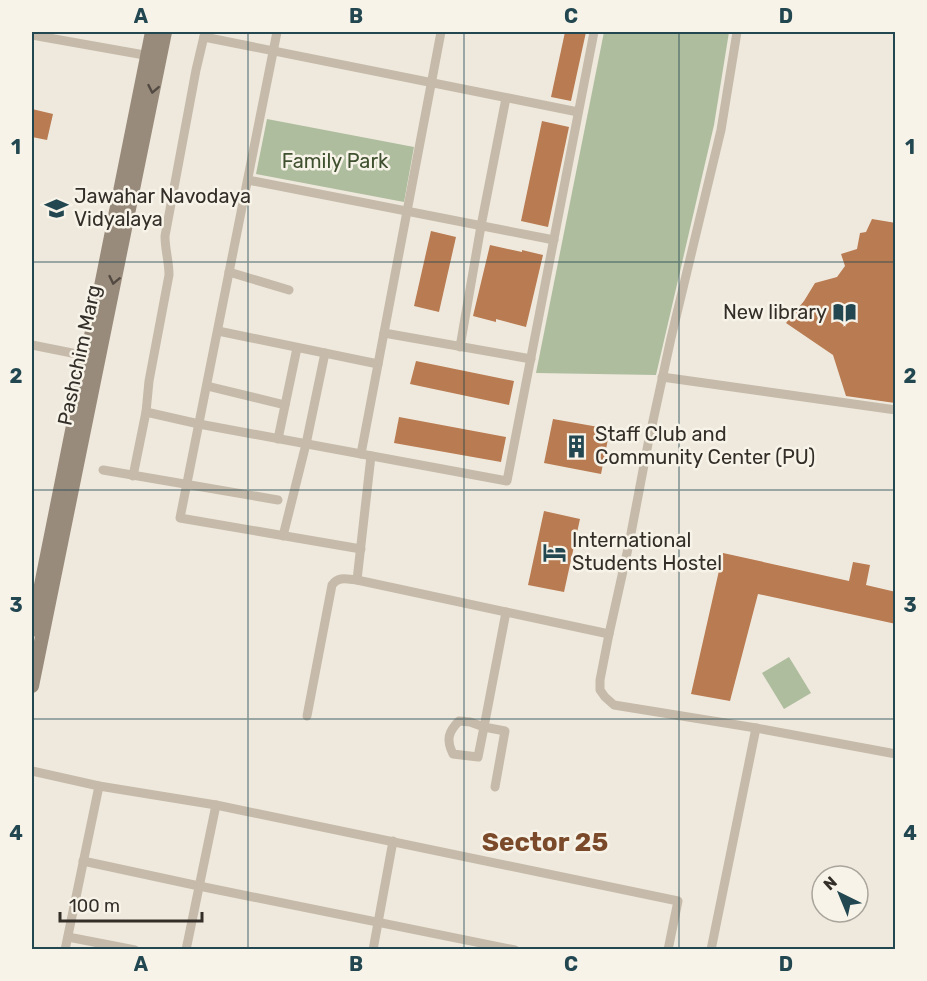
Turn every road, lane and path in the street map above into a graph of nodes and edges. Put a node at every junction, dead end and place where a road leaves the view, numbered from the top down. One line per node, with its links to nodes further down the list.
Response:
1 (152, 32): 10 (main road)
2 (165, 32): 10 (main road, Pashchim Marg)
3 (277, 32): 9 (street)
4 (441, 32): 11 (street)
5 (594, 32): 13 (street)
6 (737, 32): 29 (street)
7 (204, 34): 9 (street); 33 (street)
8 (32, 35): 10 (street)
9 (273, 51): 11 (street); 14 (street)
10 (153, 57): 26 (main road); 49 (main road, Pashchim Marg, one-way to 49)
11 (431, 83): 12 (street); 15 (street)
12 (506, 98): 13 (street); 16 (street)
13 (578, 112): 17 (street)
14 (248, 180): 15 (street); 18 (street)
15 (407, 211): 16 (street); 21 (street)
16 (481, 226): 17 (street); 23 (street)
17 (554, 240): 27 (street)
18 (229, 272): 19 (street); 20 (street)
19 (289, 290)
20 (218, 331): 24 (street); 30 (street)
21 (384, 333): 23 (street); 28 (street)
22 (32, 345): 26 (street)
23 (460, 347): 27 (street)
24 (297, 348): 25 (street); 31 (street)
25 (325, 353): 28 (street); 36 (street)
26 (87, 356): 47 (main road)
27 (531, 359): 38 (street)
28 (378, 364): 37 (street)
29 (662, 377): 32 (street); 48 (street)
30 (207, 386): 31 (street); 34 (street)
31 (285, 405): 35 (street)
32 (896, 410)
33 (146, 412): 34 (street); 40 (street)
34 (199, 424): 35 (street); 41 (street)
35 (278, 439): 36 (street)
36 (306, 444): 37 (street); 43 (street)
37 (361, 454): 38 (street)
38 (371, 456): 44 (street)
39 (103, 470): 40 (street)
40 (134, 476): 41 (street)
41 (187, 485): 42 (street); 43 (street)
42 (278, 500)
43 (284, 536): 44 (street)
44 (361, 549): 45 (street)
45 (357, 580): 46 (street); 50 (street)
46 (506, 612): 48 (street); 51 (street)
47 (32, 630)
48 (609, 634): 52 (street)
49 (32, 686)
50 (307, 717)
51 (484, 727): 51 (street); 56 (street)
52 (756, 728): 53 (street); 70 (street)
53 (896, 754)
54 (32, 771): 55 (street)
55 (99, 786): 57 (street); 59 (street)
56 (495, 787)
57 (216, 806): 58 (street); 60 (street)
58 (393, 842): 61 (street); 69 (street)
59 (83, 861): 60 (street); 62 (street)
60 (199, 886): 61 (street); 66 (street)
61 (378, 921): 63 (street); 67 (street)
62 (68, 937): 64 (street); 65 (street)
63 (499, 948): 68 (street)
64 (65, 950)
65 (135, 950)
66 (186, 950)
67 (373, 950)
68 (515, 950)
69 (668, 950)
70 (711, 950)

